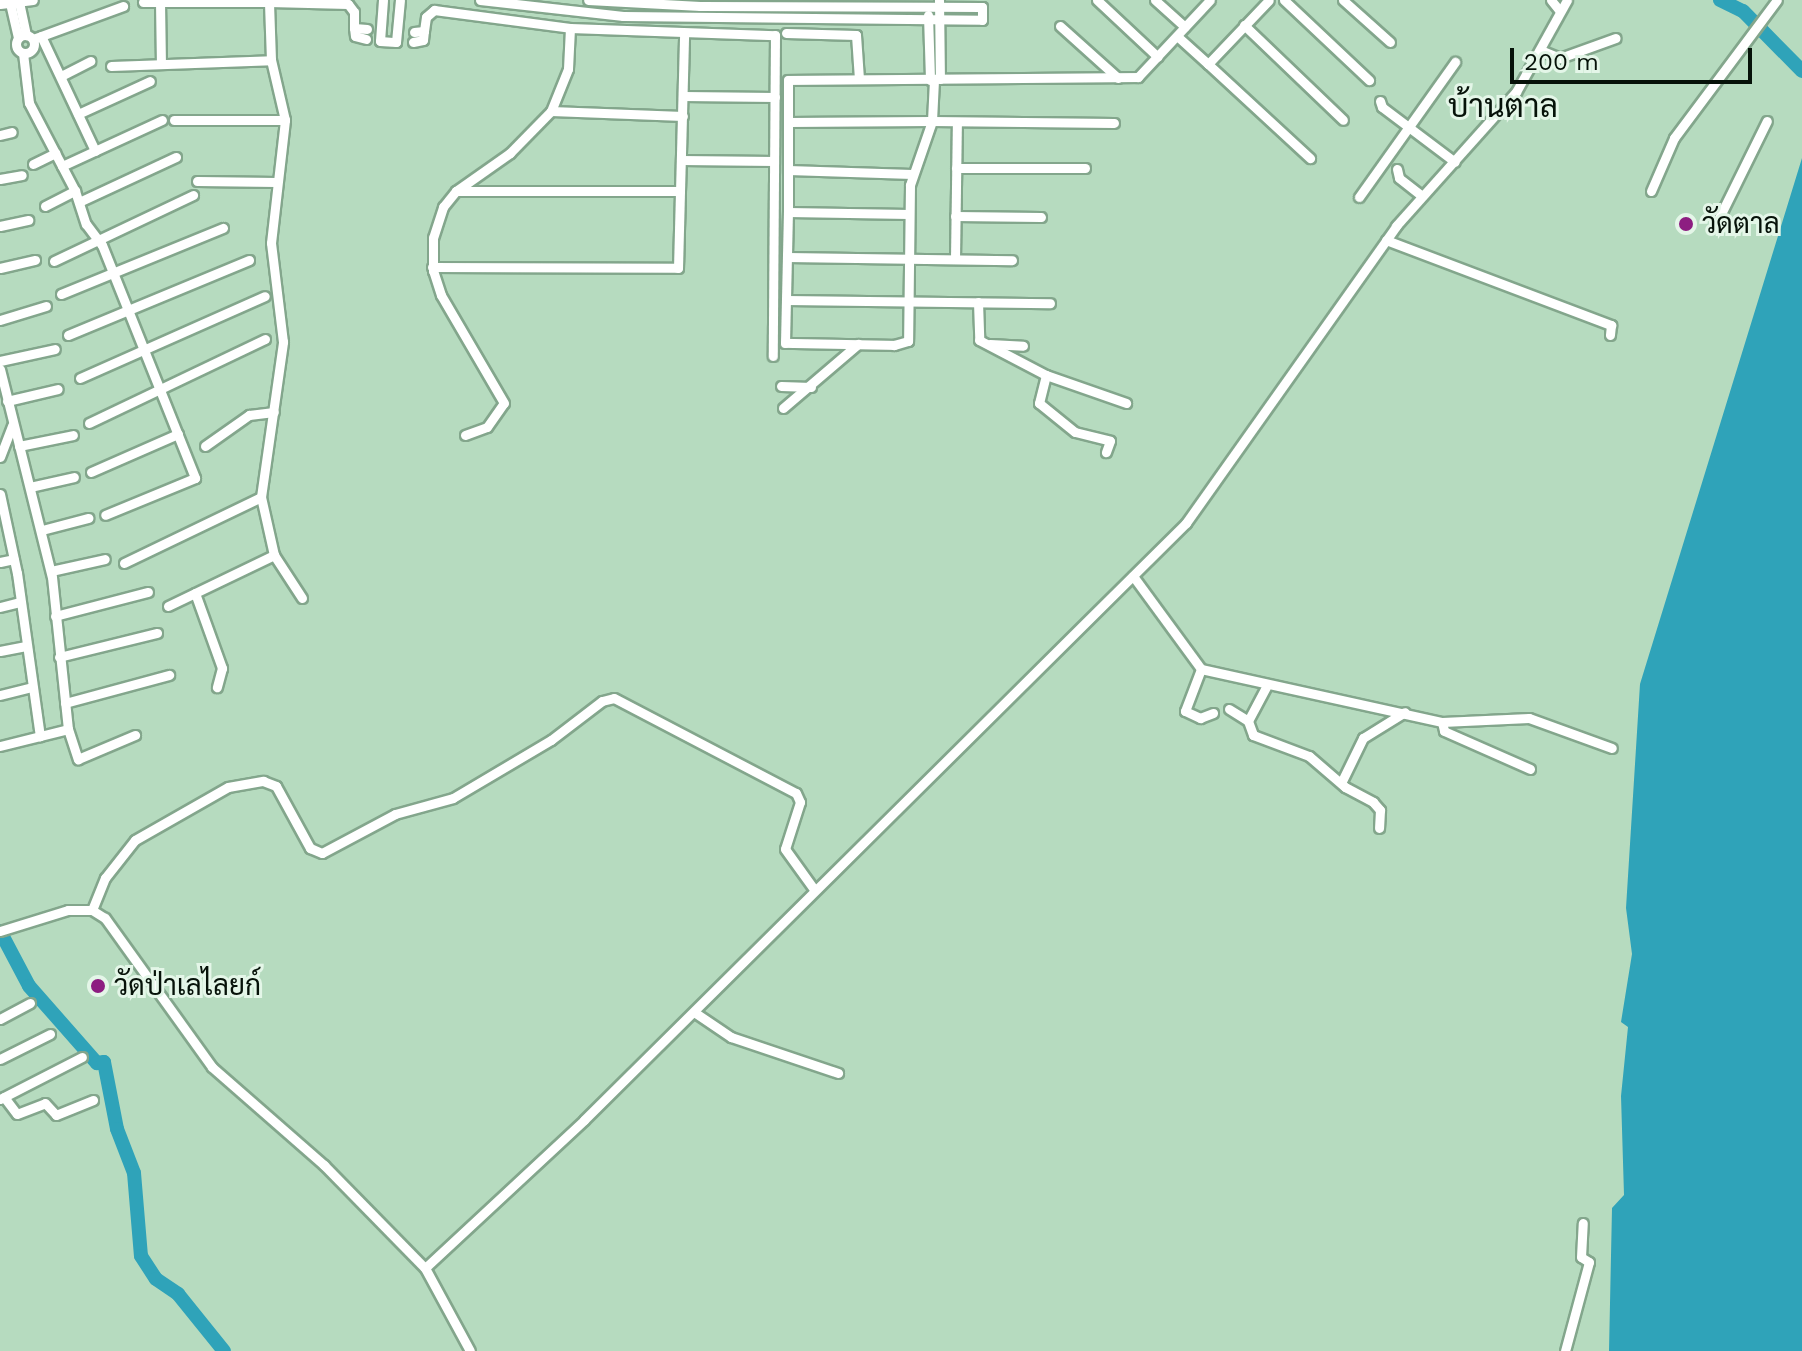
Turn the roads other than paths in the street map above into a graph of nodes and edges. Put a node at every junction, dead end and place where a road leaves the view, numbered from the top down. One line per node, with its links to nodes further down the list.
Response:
1 (33, 0): 15 (street)
2 (383, 0): 38 (street)
3 (400, 0): 39 (street)
4 (480, 0): 19 (street)
5 (588, 0): 20 (street)
6 (1097, 0): 46 (street)
7 (1155, 0): 34 (street)
8 (1210, 0): 34 (street)
9 (1269, 0): 32 (street)
10 (1284, 0): 57 (street)
11 (1343, 0): 43 (street)
12 (1551, 0): 26 (street)
13 (1567, 0): 26 (street)
14 (1777, 0): 98 (street)
15 (15, 2): 41 (street)
16 (143, 2): 17 (street)
17 (160, 2): 18 (street); 50 (street)
18 (269, 2): 38 (street); 47 (street)
19 (514, 3): 27 (street)
20 (623, 3): 24 (street); 27 (street)
21 (954, 4): 22 (street); 30 (street); 30 (street)
22 (936, 5): 25 (street); 29 (street)
23 (123, 6): 41 (street)
24 (763, 7): 25 (street); 28 (street)
25 (858, 7): 31 (street)
26 (1560, 11): 44 (street)
27 (623, 16): 28 (street)
28 (763, 19): 31 (street)
29 (934, 20): 30 (street); 31 (street); 56 (street)
30 (954, 20)
31 (856, 21)
32 (1244, 25): 51 (street); 68 (street)
33 (1060, 26): 54 (street)
34 (1185, 27): 40 (street)
35 (570, 28): 37 (street); 39 (street); 62 (street)
36 (786, 33): 55 (street)
37 (684, 34): 59 (street); 60 (street)
38 (374, 35): 39 (street)
39 (408, 36)
40 (1177, 36): 46 (street); 51 (street)
41 (30, 37): 45 (street); 45 (street); 53 (street)
42 (1616, 38): 44 (street)
43 (1390, 42)
44 (1540, 50): 83 (street)
45 (23, 53): 78 (street)
46 (1158, 57): 54 (street)
47 (271, 60): 50 (street); 67 (street)
48 (90, 61): 53 (street)
49 (1455, 62): 74 (street)
50 (161, 64): 52 (street)
51 (1208, 64): 80 (street)
52 (111, 66)
53 (61, 76): 63 (street)
54 (1118, 78): 56 (street)
55 (859, 79): 56 (street); 71 (street)
56 (935, 79): 69 (street)
57 (1369, 80)
58 (150, 81): 63 (street)
59 (683, 96): 60 (street); 64 (street)
60 (775, 97): 82 (street)
61 (1380, 101): 74 (street)
62 (551, 111): 64 (street); 96 (street)
63 (78, 114): 77 (street)
64 (683, 116): 81 (street)
65 (162, 120): 77 (street)
66 (174, 120): 67 (street)
67 (285, 120): 94 (street)
68 (1343, 120)
69 (932, 121): 71 (street); 72 (street); 90 (street)
70 (1767, 121): 110 (street)
71 (788, 122): 89 (street)
72 (957, 122): 73 (street); 86 (street)
73 (1114, 123)
74 (1408, 128): 83 (street); 101 (street)
75 (12, 132): 76 (street)
76 (0, 135)
77 (95, 151): 85 (street)
78 (56, 153): 84 (street); 85 (street)
79 (176, 157): 102 (street)
80 (1310, 158)
81 (681, 160): 82 (street); 97 (street)
82 (774, 161): 141 (street)
83 (1455, 162): 100 (street)
84 (33, 164)
85 (62, 166): 95 (street)
86 (956, 168): 87 (street); 106 (street)
87 (1085, 168)
88 (1397, 169): 100 (street)
89 (788, 170): 90 (street); 104 (street)
90 (912, 174): 105 (street)
91 (22, 175): 92 (street)
92 (0, 179)
93 (197, 181): 94 (street)
94 (276, 182): 154 (street)
95 (75, 191): 102 (street); 103 (street)
96 (456, 191): 97 (street); 121 (street)
97 (680, 191): 121 (street)
98 (1651, 191)
99 (193, 195): 112 (street)
100 (1422, 196): 113 (street)
101 (1359, 197)
102 (79, 202): 112 (street)
103 (45, 206)
104 (788, 212): 105 (street); 114 (street)
105 (909, 214): 115 (street)
106 (955, 216): 107 (street); 116 (street)
107 (1041, 217)
108 (28, 220): 109 (street)
109 (0, 226)
110 (1715, 226)
111 (223, 228): 123 (street)
112 (98, 240): 120 (street); 123 (street)
113 (1386, 240): 134 (street); 180 (street)
114 (787, 257): 115 (street); 126 (street)
115 (909, 258): 116 (street); 127 (street)
116 (955, 259): 119 (street)
117 (35, 260): 122 (street)
118 (249, 260): 131 (street)
119 (1012, 260)
120 (54, 261)
121 (432, 267): 160 (street)
122 (0, 268)
123 (112, 273): 124 (street); 131 (street)
124 (61, 294)
125 (265, 296): 140 (street)
126 (786, 300): 127 (street); 136 (street)
127 (909, 301): 128 (street); 136 (street)
128 (978, 302): 129 (street); 137 (street)
129 (1050, 303)
130 (46, 306): 132 (street)
131 (127, 311): 133 (street); 140 (street)
132 (0, 320)
133 (68, 335)
134 (1610, 335)
135 (265, 339): 150 (street)
136 (858, 344): 148 (street)
137 (986, 344): 138 (street); 144 (street)
138 (1023, 346)
139 (55, 349): 142 (street)
140 (143, 350): 145 (street); 150 (street)
141 (773, 356)
142 (0, 361)
143 (0, 369): 146 (street)
144 (1046, 375): 152 (street); 163 (street)
145 (80, 378)
146 (1, 383): 151 (street)
147 (781, 386): 148 (street)
148 (811, 387): 153 (street)
149 (58, 389): 151 (street)
150 (159, 390): 155 (street); 158 (street)
151 (7, 401): 156 (street)
152 (1126, 403)
153 (783, 408)
154 (274, 412): 162 (street); 169 (street)
155 (89, 423)
156 (12, 425): 157 (street); 161 (street); 164 (street)
157 (0, 428)
158 (178, 434): 165 (street); 171 (street)
159 (73, 435): 161 (street)
160 (465, 435)
161 (19, 446): 167 (street)
162 (205, 446)
163 (1106, 452)
164 (0, 457)
165 (91, 472)
166 (74, 477): 167 (street)
167 (30, 487): 173 (street)
168 (0, 494): 170 (street)
169 (261, 497): 174 (street); 178 (street)
170 (2, 515): 175 (street)
171 (105, 515)
172 (88, 518): 173 (street)
173 (42, 530): 179 (street)
174 (274, 555): 182 (street); 183 (street)
175 (14, 559): 177 (street); 184 (street)
176 (105, 559): 179 (street)
177 (0, 562)
178 (124, 563)
179 (51, 571): 187 (street)
180 (1133, 576): 192 (street); 212 (street)
181 (148, 592): 187 (street)
182 (195, 593): 185 (street); 195 (street)
183 (302, 598)
184 (20, 602): 186 (street); 189 (street)
185 (168, 606)
186 (0, 607)
187 (55, 616): 191 (street)
188 (157, 633): 191 (street)
189 (25, 646): 190 (street); 194 (street)
190 (0, 651)
191 (59, 657): 198 (street)
192 (1201, 669): 196 (street); 201 (street)
193 (169, 675): 198 (street)
194 (31, 687): 197 (street); 206 (street)
195 (217, 687)
196 (1266, 687): 200 (street); 202 (street)
197 (0, 695)
198 (65, 703): 204 (street)
199 (1229, 709): 202 (street)
200 (1405, 712): 203 (street); 210 (street)
201 (1213, 713)
202 (1248, 721): 210 (street)
203 (1442, 722): 208 (street); 209 (street)
204 (68, 729): 205 (street); 206 (street)
205 (135, 735)
206 (40, 736): 207 (street)
207 (0, 746)
208 (1612, 748)
209 (1530, 769)
210 (1342, 781): 211 (street)
211 (1379, 828)
212 (813, 888): 213 (street); 216 (street)
213 (92, 910): 214 (street); 225 (street)
214 (3, 930)
215 (30, 1003): 217 (street)
216 (694, 1012): 221 (street); 225 (street)
217 (0, 1019)
218 (50, 1034): 220 (street)
219 (82, 1057): 222 (street)
220 (0, 1059)
221 (838, 1073)
222 (2, 1098): 223 (street)
223 (93, 1100)
224 (1583, 1223): 227 (street)
225 (425, 1268): 226 (street)
226 (470, 1351)
227 (1565, 1351)

